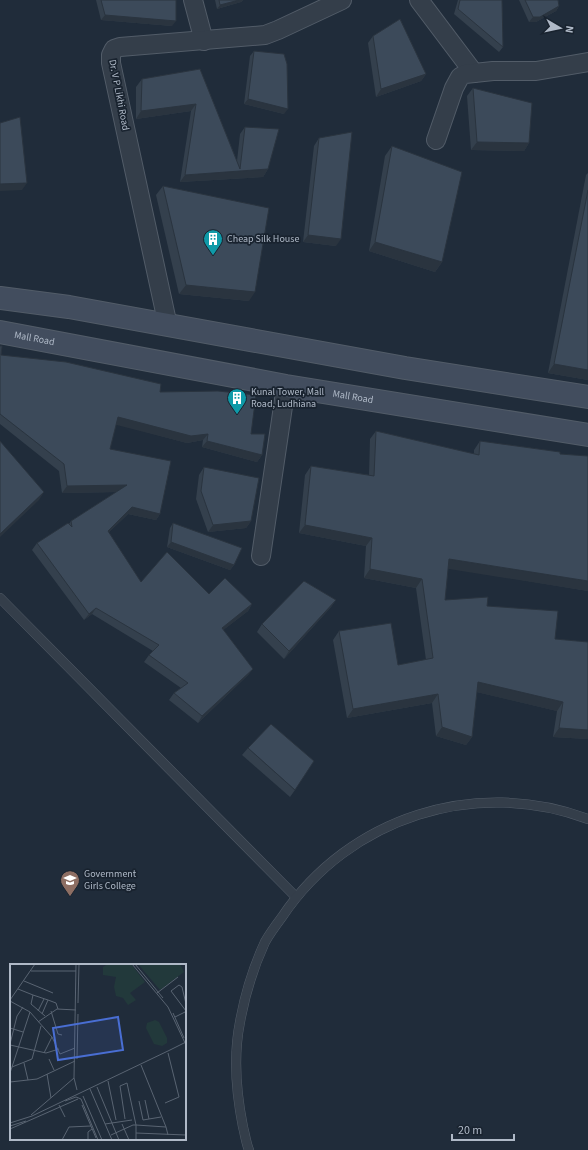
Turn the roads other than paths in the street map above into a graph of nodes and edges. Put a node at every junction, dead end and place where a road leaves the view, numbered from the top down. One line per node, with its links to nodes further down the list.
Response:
1 (193, 0): 4 (street)
2 (342, 0): 4 (street, Dr. V P Likhi Road)
3 (419, 0): 6 (street)
4 (204, 41): 9 (street, Dr. V P Likhi Road)
5 (588, 62): 6 (street)
6 (474, 72): 7 (street)
7 (436, 140)
8 (0, 298): 9 (main road)
9 (168, 326): 12 (main road)
10 (0, 332): 11 (main road, Mall Road)
11 (286, 386): 13 (main road, Mall Road); 14 (street)
12 (588, 396)
13 (588, 435)
14 (261, 556)
15 (0, 598): 17 (lane)
16 (588, 819): 17 (lane)
17 (295, 896): 18 (lane)
18 (249, 1150)

